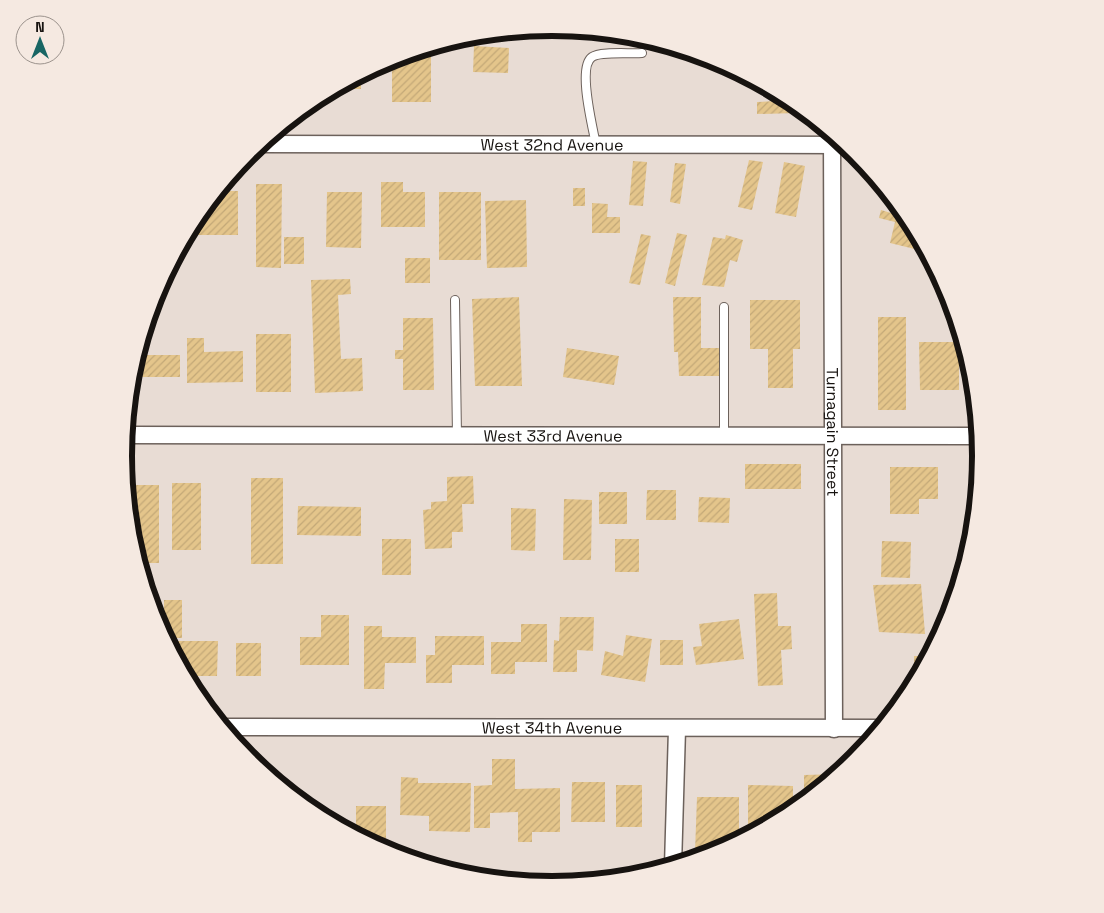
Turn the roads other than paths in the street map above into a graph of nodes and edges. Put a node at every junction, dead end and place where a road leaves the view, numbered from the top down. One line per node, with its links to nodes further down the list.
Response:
1 (642, 53): 4 (lane)
2 (829, 141): 4 (street, West 32nd Avenue)
3 (272, 144): 4 (street, West 32nd Avenue)
4 (596, 144)
5 (836, 147): 11 (street, Turnagain Street)
6 (455, 300): 9 (lane)
7 (724, 307): 10 (lane)
8 (133, 435): 9 (street, West 33rd Avenue)
9 (457, 436): 10 (street, West 33rd Avenue)
10 (724, 436): 11 (street, West 33rd Avenue)
11 (832, 436): 12 (street, West 33rd Avenue); 16 (street, Turnagain Street)
12 (971, 436)
13 (231, 728): 15 (street, West 34th Avenue)
14 (872, 728): 16 (street, West 34th Avenue)
15 (677, 729): 16 (street, West 34th Avenue); 17 (street)
16 (834, 729)
17 (672, 859)

